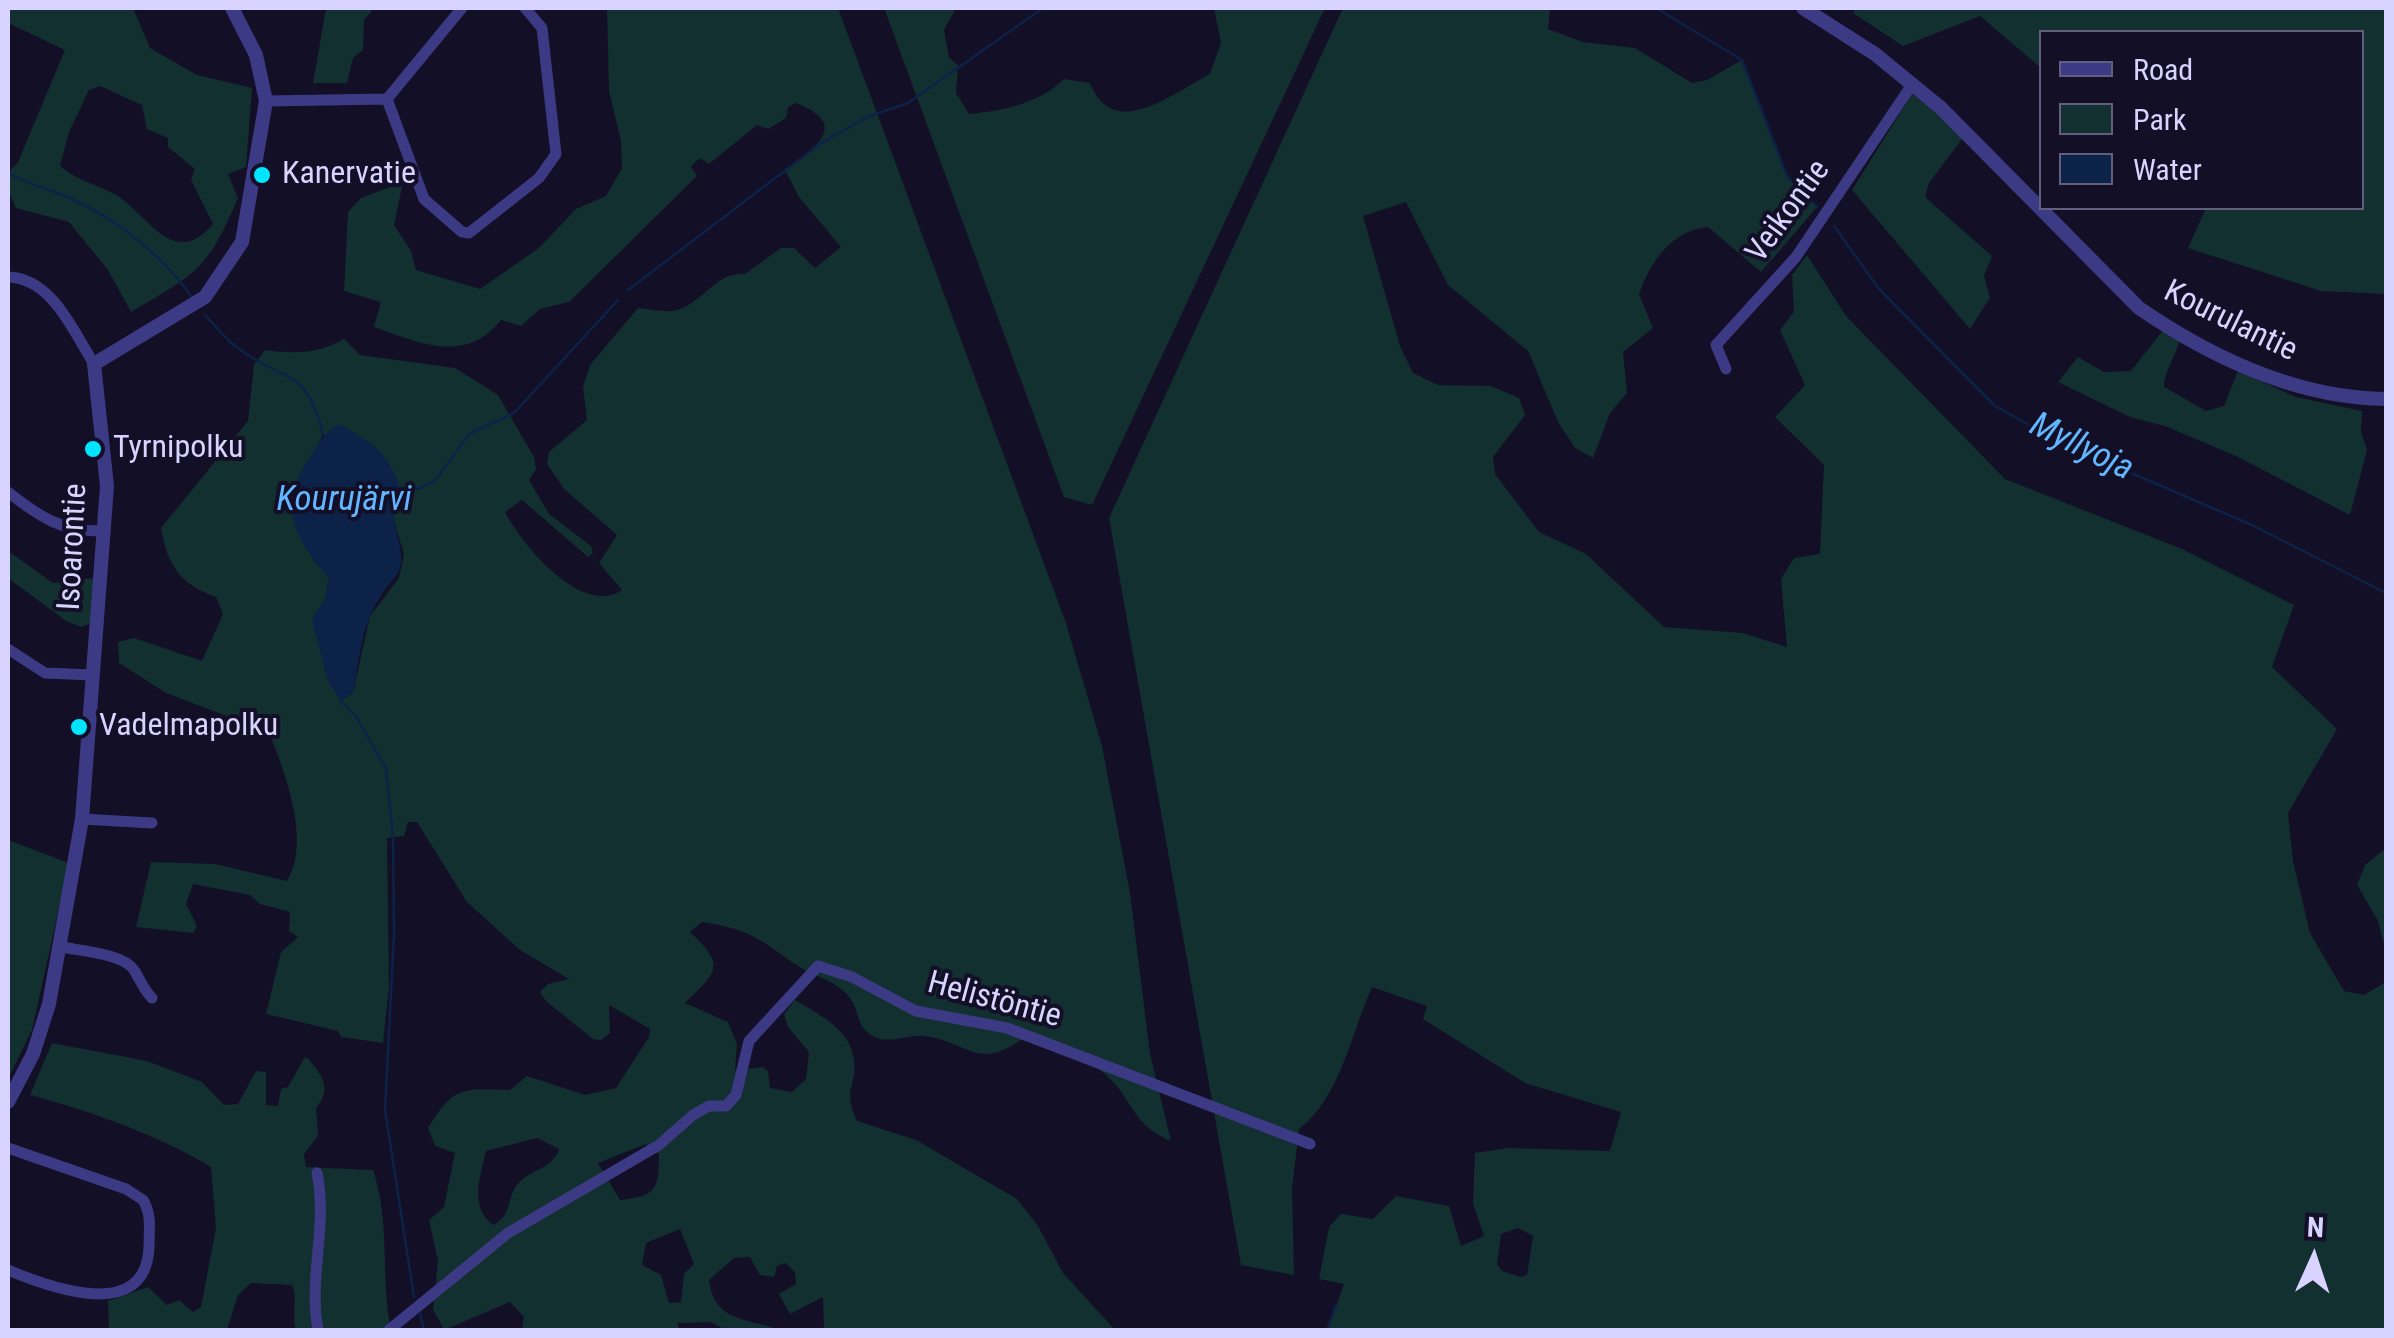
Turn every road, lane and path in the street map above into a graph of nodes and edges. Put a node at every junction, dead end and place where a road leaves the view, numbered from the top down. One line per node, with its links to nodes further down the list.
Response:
1 (232, 8): 8 (street)
2 (462, 8): 7 (street)
3 (525, 8): 7 (street)
4 (1803, 8): 5 (street, Kourulantie)
5 (1825, 14): 6 (street, Kourulantie)
6 (1914, 83): 9 (street, Kourulantie); 13 (street, Veikontie)
7 (388, 99): 8 (street)
8 (266, 101): 12 (street)
9 (2039, 208)
10 (2041, 210): 14 (street, Kourulantie)
11 (8, 276): 12 (street)
12 (94, 364): 16 (street, Isoarontie)
13 (1726, 369)
14 (2386, 398)
15 (8, 492): 16 (street)
16 (105, 531): 18 (street, Isoarontie)
17 (8, 649): 18 (street)
18 (93, 676): 19 (street, Isoarontie)
19 (82, 819): 20 (street); 21 (street, Isoarontie)
20 (152, 823)
21 (62, 948): 22 (street); 23 (street, Isoarontie)
22 (152, 998)
23 (8, 1102)
24 (1310, 1144): 29 (street, Helistöntie)
25 (8, 1148): 27 (street)
26 (318, 1173): 28 (street)
27 (8, 1270)
28 (318, 1330)
29 (389, 1330)

